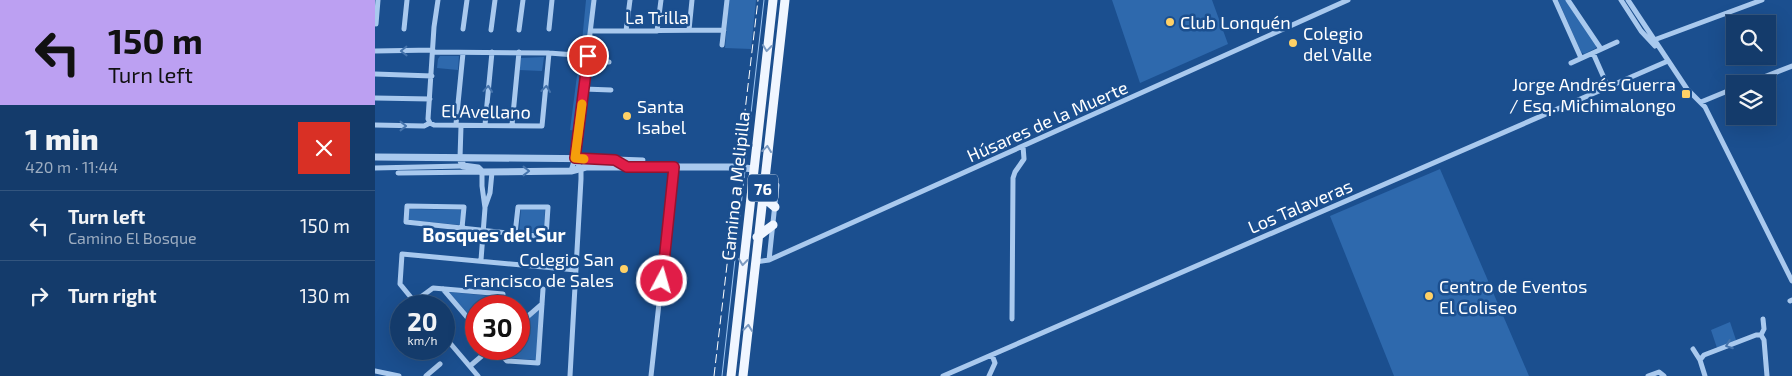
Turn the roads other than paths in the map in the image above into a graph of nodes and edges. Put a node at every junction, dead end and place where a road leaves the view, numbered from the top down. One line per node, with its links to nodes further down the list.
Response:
1 (378, 0): 21 (street)
2 (407, 0): 23 (street)
3 (438, 0): 38 (street)
4 (467, 0): 24 (street)
5 (495, 0): 26 (street)
6 (523, 0): 27 (street)
7 (552, 0): 25 (street)
8 (594, 0): 30 (street)
9 (630, 0): 31 (street)
10 (661, 0): 32 (street)
11 (692, 0): 28 (street)
12 (727, 0): 29 (street)
13 (773, 0): 76 (main road, Camino a Melipilla / 76, one-way to 76)
14 (785, 0): 83 (main road, Camino a Melipilla / 76, one-way to 14)
15 (1348, 0): 66 (street, Húsares de la Muerte)
16 (1555, 0): 45 (street)
17 (1568, 0): 36 (street)
18 (1621, 0): 39 (street)
19 (1628, 0): 33 (street)
20 (1762, 0): 33 (street)
21 (376, 9): 22 (street)
22 (376, 24)
23 (404, 29)
24 (463, 29)
25 (549, 29)
26 (491, 30)
27 (519, 30)
28 (689, 30): 29 (street, La Trilla); 32 (street, La Trilla)
29 (724, 30): 35 (street)
30 (591, 31): 31 (street, La Trilla); 46 (street)
31 (626, 31): 32 (street, La Trilla)
32 (657, 31)
33 (1654, 40): 39 (street)
34 (1617, 42): 36 (street)
35 (722, 45)
36 (1601, 49): 44 (street)
37 (375, 51): 38 (street, one-way to 37)
38 (433, 51): 42 (street); 53 (street)
39 (1661, 51): 48 (street)
40 (492, 52): 41 (street); 42 (street); 64 (street, one-way to 40)
41 (519, 52): 43 (street); 65 (street)
42 (463, 53): 63 (street)
43 (549, 53): 46 (street); 65 (street, El Avellano, one-way to 43)
44 (1593, 53): 45 (street); 54 (street)
45 (1581, 58): 49 (street)
46 (588, 59): 47 (street); 55 (street)
47 (609, 62)
48 (1668, 62): 54 (street, Los Talaveras); 60 (street)
49 (1571, 63)
50 (1792, 66): 52 (street)
51 (375, 74): 53 (street)
52 (1769, 75)
53 (432, 76): 59 (street)
54 (1608, 87): 109 (street, Los Talaveras)
55 (584, 89): 56 (street); 69 (street)
56 (611, 90)
57 (1726, 92): 60 (street)
58 (375, 98): 59 (street)
59 (430, 100): 61 (street)
60 (1701, 102): 95 (street)
61 (430, 123): 62 (street, El Avellano, one-way to 61); 63 (street, El Avellano)
62 (375, 125)
63 (458, 125): 64 (street, El Avellano); 68 (street)
64 (485, 125): 65 (street, El Avellano)
65 (512, 125)
66 (1023, 146): 92 (street, Húsares de la Muerte); 104 (street)
67 (375, 157): 68 (street)
68 (460, 158): 69 (street); 72 (street)
69 (575, 158): 70 (street); 77 (street); 78 (street)
70 (615, 160): 71 (street); 73 (street)
71 (643, 160)
72 (463, 166): 75 (street); 79 (street)
73 (627, 167): 74 (street); 77 (street)
74 (674, 167): 76 (street); 121 (street)
75 (375, 168)
76 (747, 168): 122 (main road, Camino a Melipilla / 76, one-way to 122)
77 (581, 170): 78 (street); 94 (street)
78 (571, 171): 80 (street, one-way to 78)
79 (482, 172): 80 (street); 81 (street); 85 (street)
80 (492, 172): 85 (street)
81 (398, 173)
82 (777, 185): 84 (street)
83 (762, 196): 84 (main road); 90 (main road, Camino a Melipilla / 76)
84 (775, 207): 86 (street)
85 (485, 208): 88 (street)
86 (773, 225): 90 (main road); 92 (street)
87 (462, 228): 87 (street); 88 (street)
88 (483, 230): 89 (street); 91 (street)
89 (515, 234): 89 (street)
90 (757, 237): 93 (main road, Camino a Melipilla / 76)
91 (481, 260): 94 (street); 98 (street)
92 (769, 260): 93 (street, Húsares de la Muerte)
93 (755, 262): 123 (main road, Camino a Melipilla / 76, one-way to 93)
94 (575, 270): 120 (street)
95 (1792, 281)
96 (443, 289): 99 (street); 100 (street); 102 (street)
97 (543, 289): 101 (street)
98 (409, 295)
99 (424, 295)
100 (503, 295)
101 (542, 304): 103 (street); 111 (street)
102 (465, 312)
103 (530, 314)
104 (1012, 319)
105 (1763, 319): 106 (street)
106 (1761, 335): 112 (street, one-way to 112); 116 (street)
107 (455, 349): 114 (street)
108 (1693, 349): 112 (street)
109 (992, 355): 124 (street, Los Talaveras); 125 (street)
110 (477, 360): 114 (street)
111 (506, 360)
112 (1700, 360): 128 (street)
113 (440, 364): 118 (street)
114 (470, 366): 119 (street)
115 (375, 371): 117 (street)
116 (1767, 375): 129 (street)
117 (399, 376)
118 (426, 376)
119 (478, 376)
120 (570, 376)
121 (651, 376)
122 (731, 376)
123 (743, 376)
124 (943, 376)
125 (989, 376)
126 (1648, 376): 127 (street)
127 (1664, 376)
128 (1705, 376)
129 (1760, 376)

